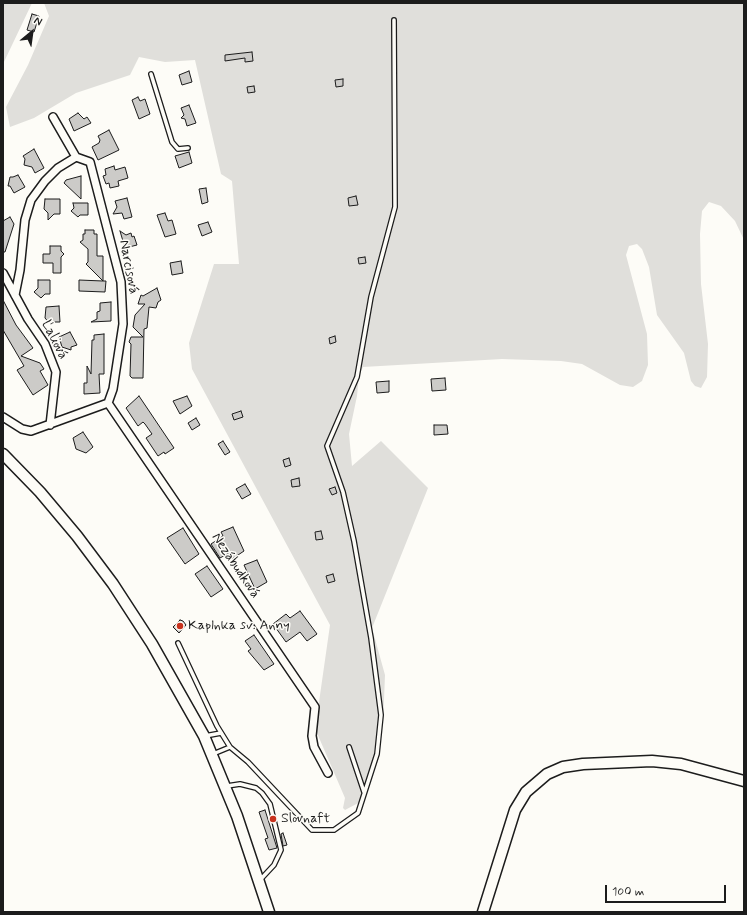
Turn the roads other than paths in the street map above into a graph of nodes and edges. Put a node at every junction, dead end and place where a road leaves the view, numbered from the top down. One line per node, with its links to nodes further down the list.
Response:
1 (394, 20): 21 (lane)
2 (151, 74): 4 (lane)
3 (53, 117): 5 (street)
4 (188, 148)
5 (76, 157): 7 (street); 8 (street, Narcisová)
6 (3, 273): 7 (street, Ľaliová)
7 (15, 295): 10 (street, Ľaliová)
8 (108, 403): 10 (street); 18 (street, Nezábudková)
9 (3, 417): 10 (street)
10 (50, 425)
11 (3, 454): 14 (main road)
12 (178, 643): 13 (lane)
13 (221, 733): 14 (lane); 15 (lane)
14 (204, 736): 17 (main road)
15 (230, 747): 17 (lane); 21 (lane)
16 (349, 747): 21 (lane)
17 (212, 755): 20 (main road)
18 (328, 773)
19 (744, 781): 24 (main road)
20 (225, 786): 22 (main road); 22 (lane)
21 (364, 793)
22 (260, 881): 23 (main road)
23 (269, 912)
24 (483, 912)

